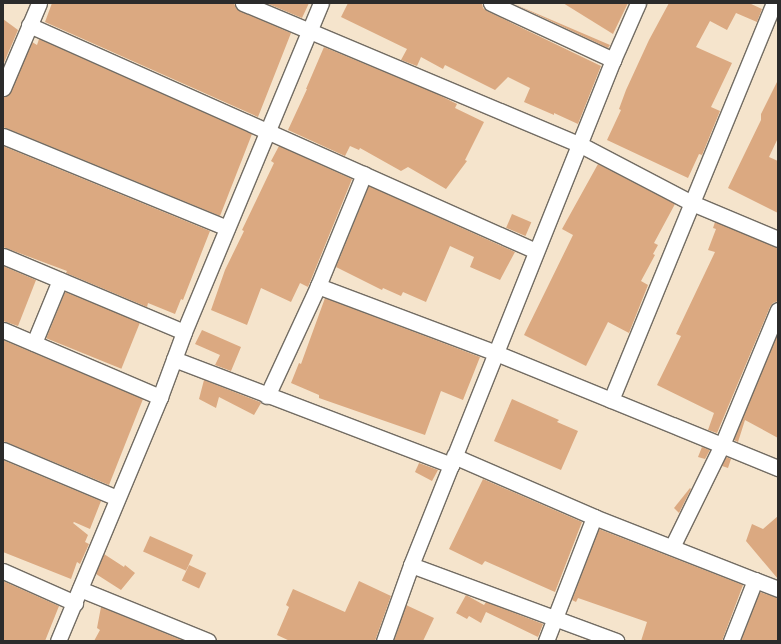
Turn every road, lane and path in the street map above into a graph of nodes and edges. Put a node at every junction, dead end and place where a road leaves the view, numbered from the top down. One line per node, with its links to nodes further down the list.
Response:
1 (39, 3): 7 (street)
2 (243, 3): 8 (street)
3 (321, 3): 8 (street)
4 (491, 3): 9 (street)
5 (638, 3): 9 (street)
6 (774, 3): 15 (street)
7 (29, 25): 10 (street); 11 (street)
8 (309, 32): 11 (street); 13 (street)
9 (612, 60): 13 (street)
10 (3, 88)
11 (267, 131): 14 (street); 16 (street)
12 (3, 136): 16 (street)
13 (579, 144): 15 (street); 18 (street)
14 (364, 174): 18 (street); 21 (street)
15 (692, 203): 17 (street); 30 (street)
16 (227, 228): 24 (street)
17 (778, 239)
18 (536, 251): 26 (street)
19 (3, 256): 20 (street)
20 (60, 280): 24 (street); 25 (street)
21 (318, 286): 26 (street); 28 (street)
22 (778, 310): 31 (street)
23 (3, 330): 25 (street)
24 (184, 332): 27 (street)
25 (34, 343): 29 (street)
26 (496, 353): 30 (street); 33 (street)
27 (174, 359): 28 (street); 29 (street)
28 (267, 396): 33 (street)
29 (160, 397): 35 (street)
30 (611, 400): 31 (street)
31 (722, 445): 34 (street); 37 (street)
32 (3, 450): 35 (street)
33 (452, 460): 36 (street); 38 (street)
34 (778, 468)
35 (117, 498): 42 (street)
36 (594, 517): 37 (street); 43 (street)
37 (672, 547): 40 (street)
38 (411, 565): 43 (street); 48 (street)
39 (3, 571): 42 (street)
40 (756, 580): 41 (street); 45 (street)
41 (778, 589)
42 (78, 596): 44 (street); 46 (street)
43 (555, 618): 49 (street); 50 (street)
44 (176, 635): 47 (street)
45 (735, 640)
46 (58, 641)
47 (208, 641)
48 (384, 641)
49 (546, 641)
50 (616, 641)

